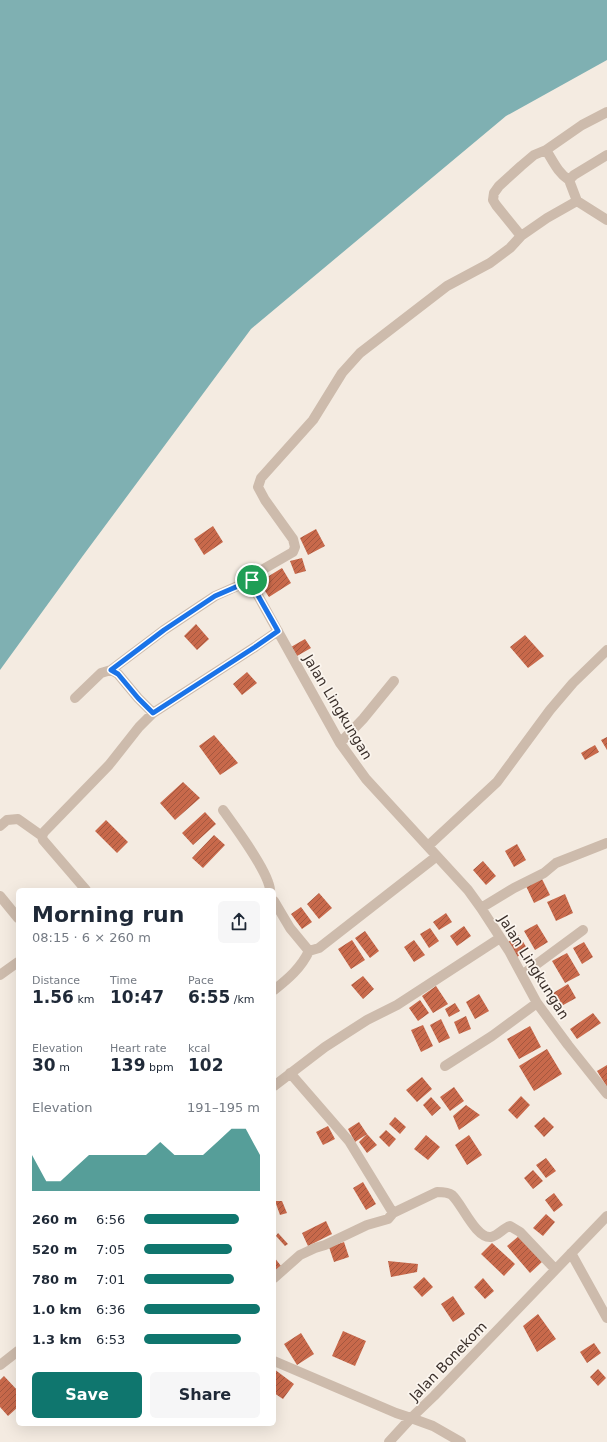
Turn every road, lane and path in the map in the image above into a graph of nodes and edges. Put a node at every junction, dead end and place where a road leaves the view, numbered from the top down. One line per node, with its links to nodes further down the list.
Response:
1 (607, 112): 2 (street)
2 (546, 150): 4 (street); 7 (street)
3 (607, 155): 4 (street)
4 (569, 180): 5 (street)
5 (577, 200): 6 (street); 7 (street)
6 (607, 220)
7 (521, 236): 8 (street)
8 (252, 580): 9 (street, Jalan Lingkungan); 11 (street)
9 (278, 631): 14 (street); 15 (street, Jalan Lingkungan)
10 (607, 650): 20 (street)
11 (111, 670): 13 (street); 14 (street)
12 (394, 681): 15 (street)
13 (75, 698)
14 (153, 713): 18 (street)
15 (340, 743): 20 (street, Jalan Lingkungan)
16 (223, 810): 23 (street)
17 (0, 826): 18 (street)
18 (42, 836): 22 (street)
19 (607, 843): 26 (street)
20 (428, 846): 21 (street, Jalan Lingkungan)
21 (437, 856): 26 (street, Jalan Lingkungan); 30 (street)
22 (84, 888)
23 (270, 888)
24 (0, 896): 27 (street)
25 (276, 904): 30 (street)
26 (481, 908): 29 (street, Jalan Lingkungan)
27 (16, 916)
28 (583, 930): 33 (street)
29 (500, 938): 33 (street, Jalan Lingkungan); 37 (street)
30 (309, 951): 34 (street)
31 (16, 963): 32 (street)
32 (0, 975)
33 (522, 975): 35 (street, Jalan Lingkungan)
34 (276, 988)
35 (538, 1003): 36 (street); 39 (street, Jalan Lingkungan)
36 (445, 1066)
37 (290, 1073): 38 (street); 40 (street)
38 (276, 1084)
39 (607, 1094)
40 (393, 1213): 43 (street); 44 (street)
41 (607, 1216): 42 (street, Jalan Bonekom)
42 (570, 1253): 43 (street, Jalan Bonekom); 45 (street)
43 (555, 1269): 49 (street, Jalan Bonekom)
44 (276, 1276)
45 (607, 1318)
46 (16, 1353): 48 (street)
47 (276, 1362): 49 (street, Jalan Bonekom)
48 (0, 1365)
49 (411, 1418): 50 (street); 51 (street)
50 (389, 1442)
51 (461, 1442)

